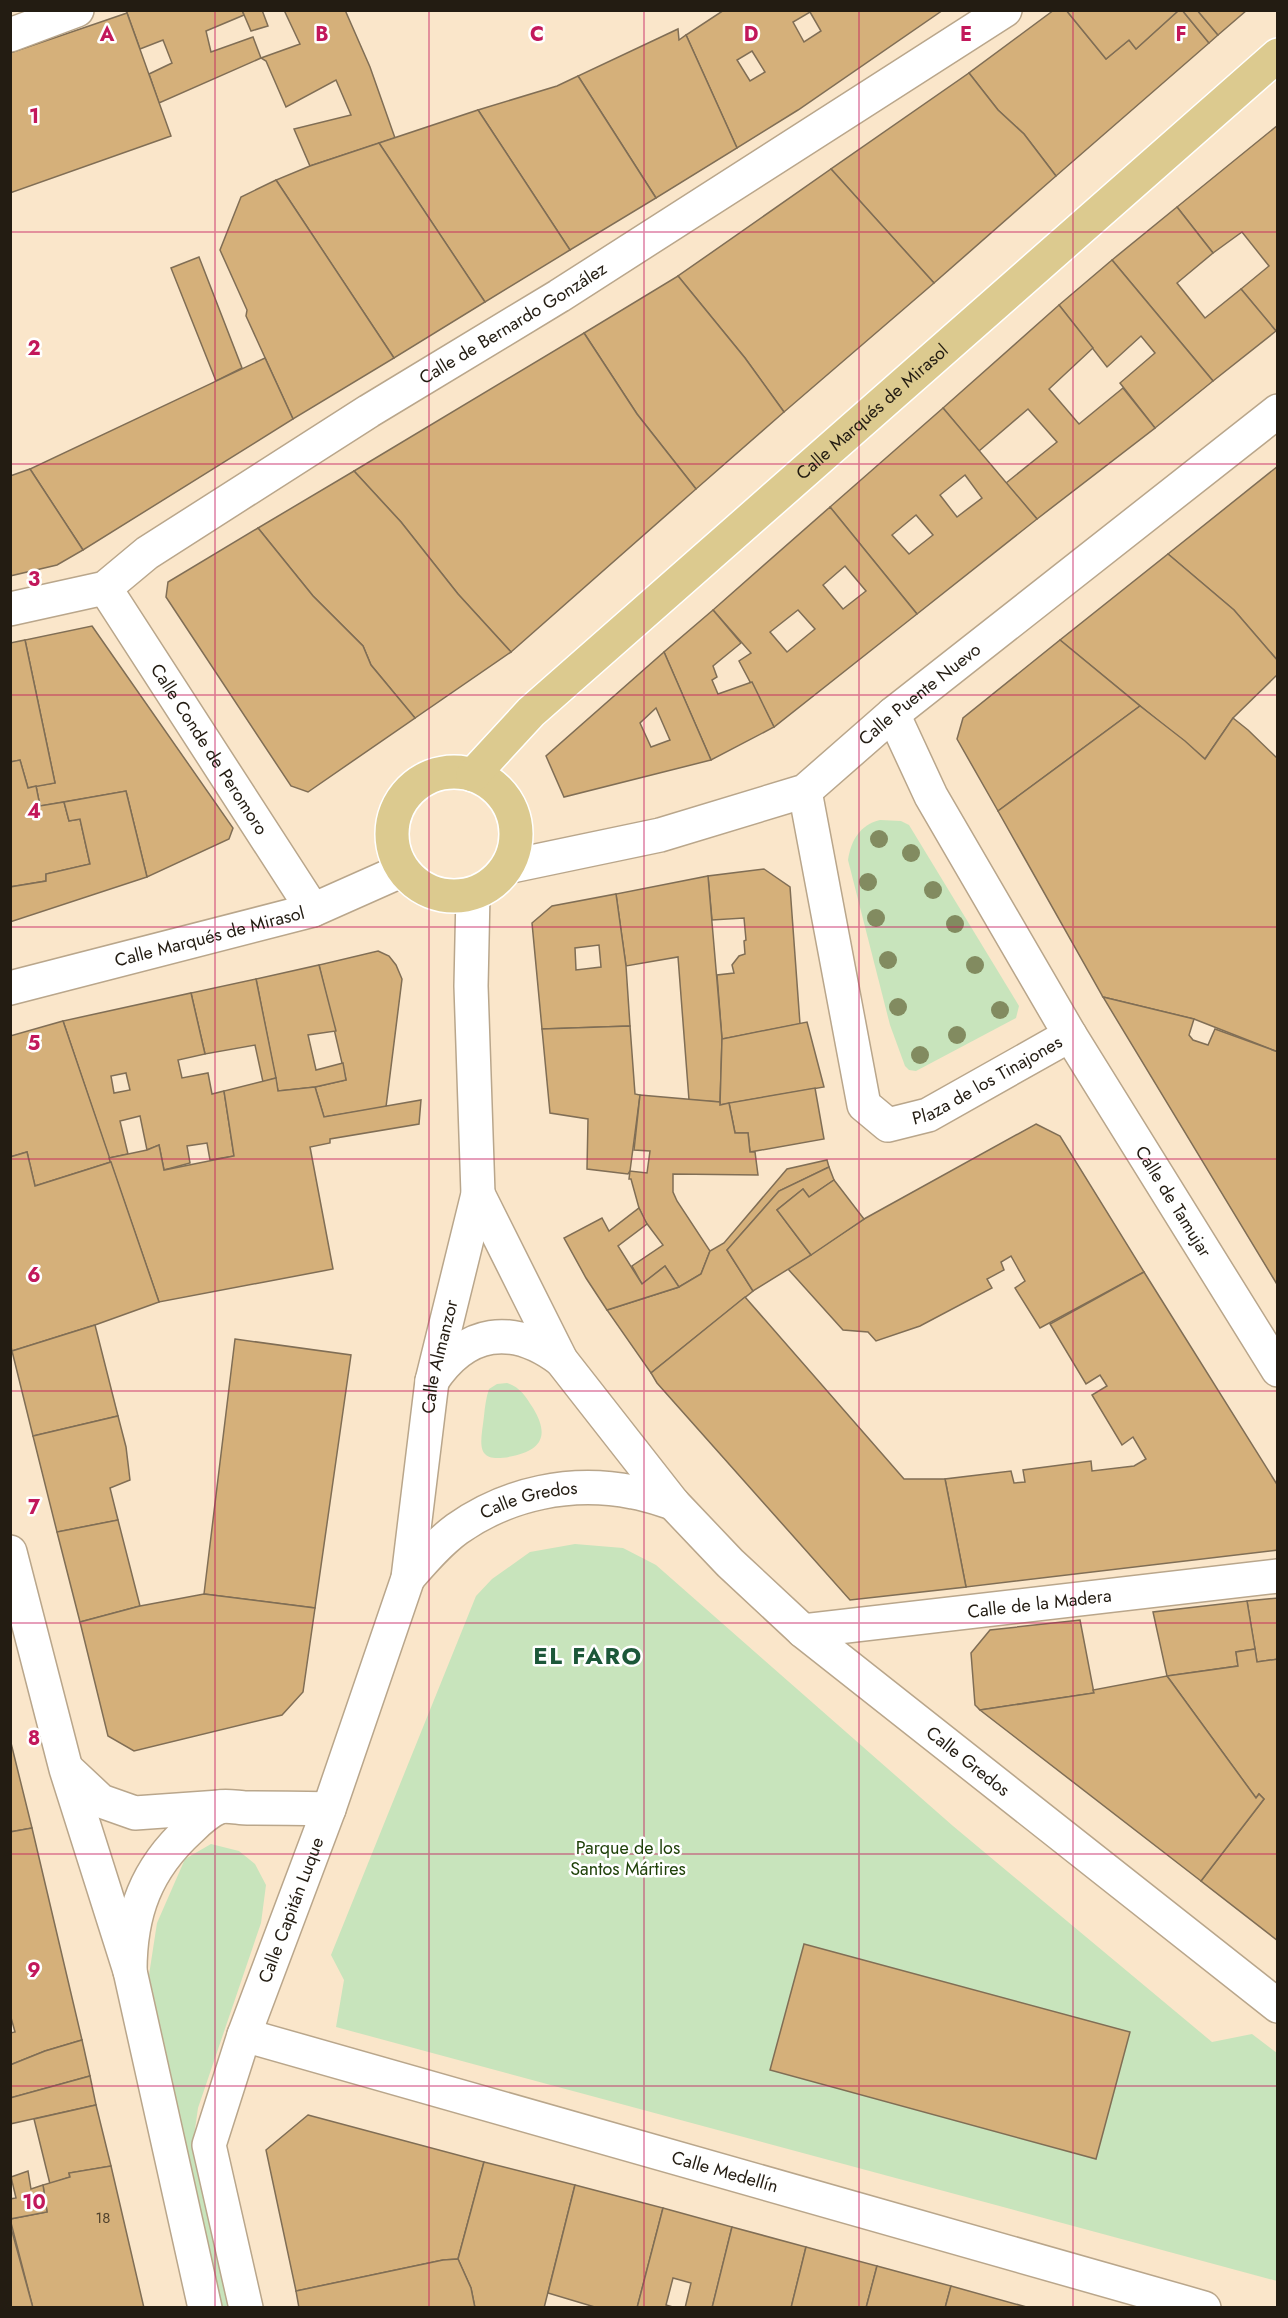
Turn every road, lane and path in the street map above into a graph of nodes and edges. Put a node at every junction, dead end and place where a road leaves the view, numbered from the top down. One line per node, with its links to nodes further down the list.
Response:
1 (77, 10): 3 (street)
2 (1005, 10): 6 (street, Calle de Bernardo González)
3 (10, 35)
4 (1278, 55): 9 (main road, Calle Marqués de Mirasol)
5 (1278, 411): 8 (street, Calle Puente Nuevo)
6 (105, 588): 7 (street, Calle de Bernardo González); 14 (street, Calle Conde de Peromoro)
7 (10, 609)
8 (893, 714): 10 (street, Calle Puente Nuevo); 16 (street, Plaza de los Tinajones)
9 (473, 775): 11 (main road); 12 (main road)
10 (805, 791): 11 (street, Calle Puente Nuevo); 16 (street, Plaza de los Tinajones)
11 (507, 867): 13 (main road)
12 (404, 870): 13 (main road); 14 (street, Calle Marqués de Mirasol)
13 (472, 894): 17 (street, Calle Almanzor)
14 (313, 910): 15 (street, Calle Marqués de Mirasol)
15 (10, 987)
16 (1070, 1035): 19 (street, Calle de Tamujar)
17 (478, 1194): 18 (street, Calle Gredos); 20 (street, Calle Almanzor)
18 (561, 1360): 20 (street, Calle Gredos); 21 (street, Calle Gredos)
19 (1278, 1370)
20 (432, 1381): 24 (street, Calle Almanzor)
21 (673, 1503): 24 (street, Calle Gredos); 25 (street, Calle Gredos)
22 (13, 1569): 26 (street)
23 (1278, 1576): 25 (street, Calle de la Madera)
24 (408, 1578): 28 (street, Calle Almanzor)
25 (803, 1631): 30 (street, Calle Gredos)
26 (66, 1768): 27 (street, Calle Capitán Luque); 29 (street)
27 (220, 1807): 28 (street, Calle Capitán Luque); 29 (street)
28 (329, 1809): 31 (street, Calle Capitán Luque)
29 (130, 1971): 32 (street)
30 (1278, 2006)
31 (244, 2035): 33 (street, Calle Capitán Luque); 34 (street, Calle Medellín)
32 (205, 2307)
33 (246, 2307)
34 (1204, 2307)

